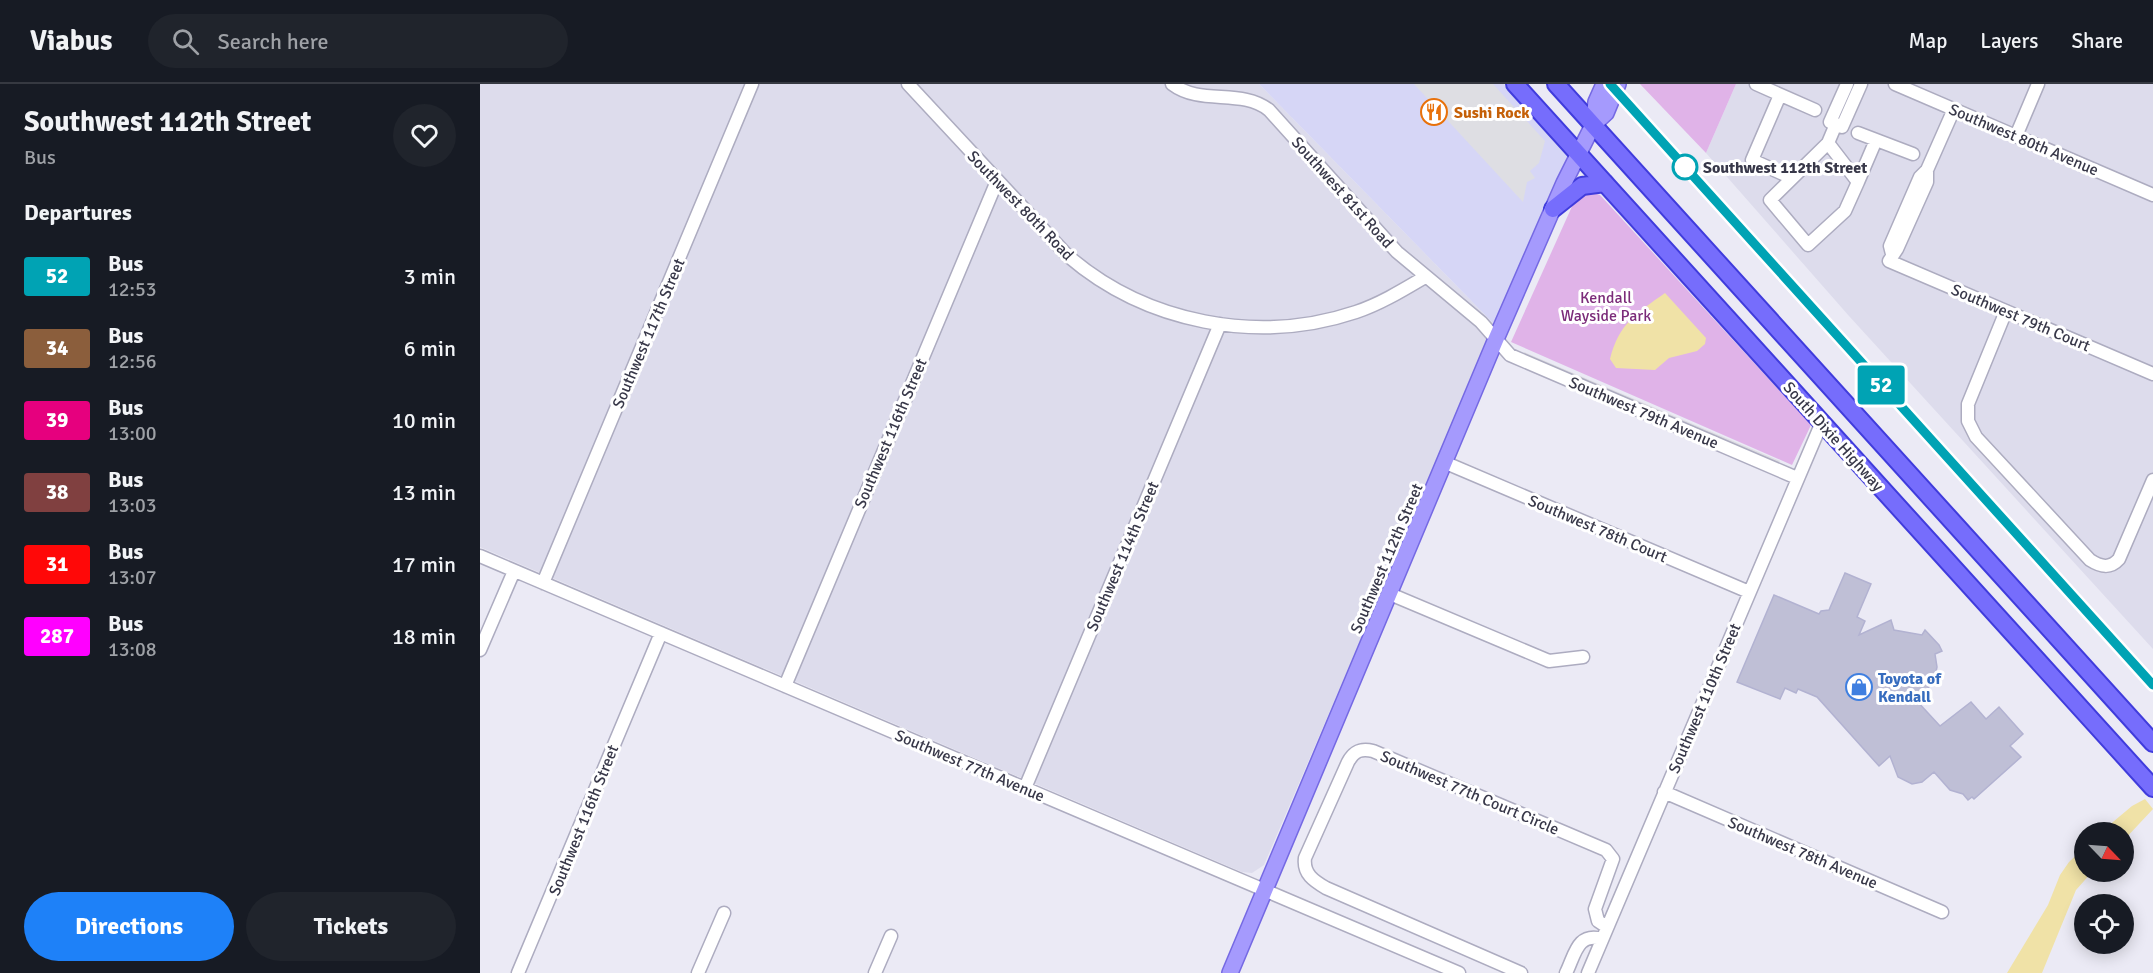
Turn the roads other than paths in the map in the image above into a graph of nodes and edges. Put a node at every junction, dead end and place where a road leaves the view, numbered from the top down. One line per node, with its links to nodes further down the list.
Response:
1 (752, 84): 42 (street, Southwest 117th Street)
2 (908, 84): 25 (street, Southwest 80th Road)
3 (1172, 84): 30 (street, Southwest 81st Road)
4 (1515, 84): 22 (highway, South Dixie Highway)
5 (1556, 84): 17 (highway, South Dixie Highway)
6 (1604, 84): 17 (main road, Southwest 112th Street)
7 (1618, 84): 17 (main road, Southwest 112th Street)
8 (1756, 84): 13 (street)
9 (1847, 84): 16 (street)
10 (1861, 84): 16 (street)
11 (1895, 84): 14 (street, Southwest 80th Avenue)
12 (2038, 84): 19 (street)
13 (1780, 94): 15 (street); 24 (street)
14 (1954, 109): 19 (street, Southwest 80th Avenue); 31 (street, Southwest 79th Court)
15 (1815, 110)
16 (1836, 124): 21 (street)
17 (1593, 125): 22 (main road, Southwest 112th Street); 35 (highway, South Dixie Highway)
18 (1858, 133): 20 (street)
19 (2016, 136): 28 (street, Southwest 80th Avenue)
20 (1876, 140): 23 (street); 26 (street)
21 (1827, 143): 24 (street); 26 (street)
22 (1578, 153): 27 (highway, South Dixie Highway); 29 (main road, Southwest 112th Street)
23 (1913, 154)
24 (1792, 178): 26 (street)
25 (997, 181): 32 (street, Southwest 80th Road); 48 (street, Southwest 116th Street)
26 (1858, 182)
27 (1605, 183): 29 (highway); 36 (highway, South Dixie Highway)
28 (2153, 195)
29 (1552, 209): 33 (main road, Southwest 112th Street)
30 (1425, 278): 32 (street, Southwest 80th Road); 33 (street, Southwest 81st Road)
31 (2006, 311): 34 (street, Southwest 79th Court); 39 (street)
32 (1220, 324): 50 (street, Southwest 114th Street)
33 (1496, 339): 37 (main road, Southwest 112th Street); 38 (street, Southwest 79th Avenue)
34 (2153, 374)
35 (1836, 393): 36 (highway); 49 (highway, South Dixie Highway)
36 (1822, 423): 38 (street, Southwest 110th Street); 51 (highway, South Dixie Highway)
37 (1446, 463): 43 (street, Southwest 78th Court); 44 (main road, Southwest 112th Street)
38 (1797, 478): 43 (street, Southwest 110th Street)
39 (2153, 480)
40 (480, 556): 41 (street, Southwest 77th Avenue)
41 (514, 571): 42 (street, Southwest 77th Avenue); 46 (street)
42 (543, 583): 45 (street, Southwest 77th Avenue)
43 (1749, 592): 52 (street, Southwest 110th Street)
44 (1390, 594): 47 (street); 54 (main road, Southwest 112th Street)
45 (661, 633): 48 (street, Southwest 77th Avenue); 60 (street, Southwest 116th Street)
46 (480, 650)
47 (1583, 657)
48 (785, 686): 50 (street, Southwest 77th Avenue)
49 (2153, 743)
50 (1025, 788): 54 (street, Southwest 77th Avenue)
51 (2153, 788)
52 (1664, 792): 55 (street, Southwest 110th Street); 56 (street, Southwest 78th Avenue)
53 (1605, 881): 55 (street); 58 (street); 65 (street, Southwest 77th Court Circle)
54 (1266, 890): 63 (main road, Southwest 112th Street); 64 (street, Southwest 77th Avenue)
55 (1621, 892): 58 (street, Southwest 110th Street)
56 (1942, 912)
57 (724, 913): 61 (street)
58 (1604, 933): 66 (street); 67 (street, Southwest 110th Street)
59 (891, 936): 62 (street)
60 (519, 973)
61 (698, 973)
62 (875, 973)
63 (1230, 973)
64 (1459, 973)
65 (1521, 973)
66 (1566, 973)
67 (1588, 973)

